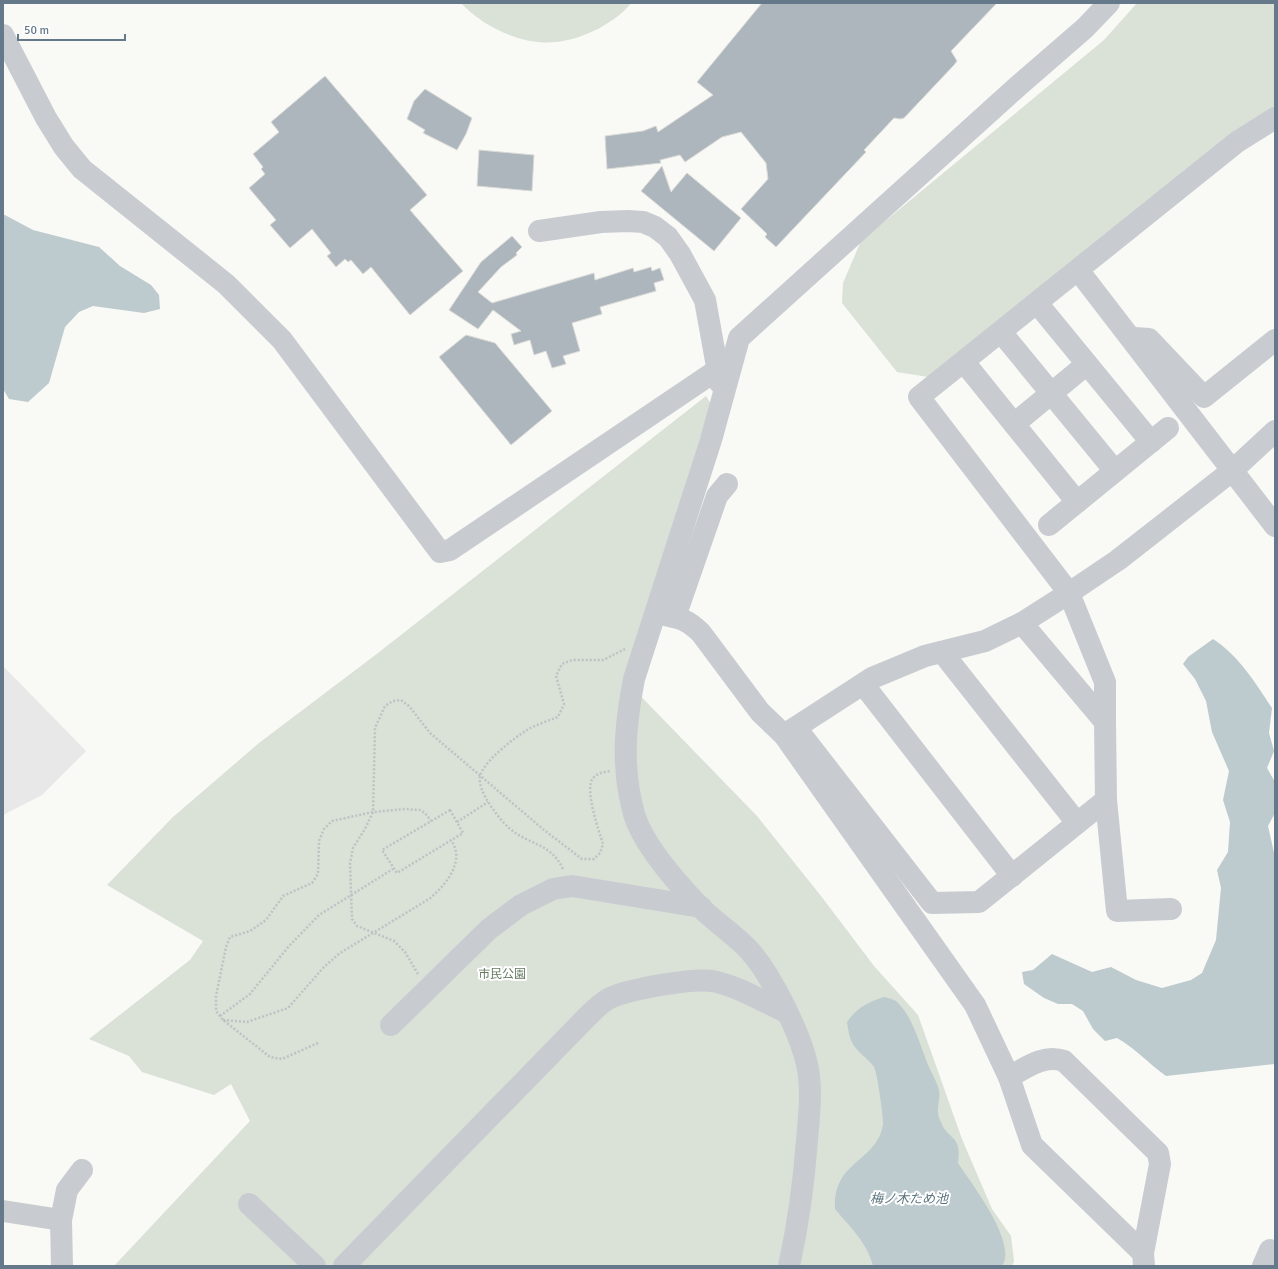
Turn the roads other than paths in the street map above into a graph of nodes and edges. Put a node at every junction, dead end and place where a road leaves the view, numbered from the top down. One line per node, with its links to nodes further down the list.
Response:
1 (1110, 3): 14 (street)
2 (3, 35): 12 (street)
3 (1275, 118): 5 (street)
4 (538, 231): 12 (street)
5 (1078, 270): 6 (street); 8 (street)
6 (1038, 303): 7 (street); 11 (street)
7 (1001, 332): 10 (street); 13 (street)
8 (1130, 338): 9 (street); 19 (street)
9 (1275, 340)
10 (964, 362): 15 (street); 25 (street)
11 (1087, 364): 13 (street); 18 (street)
12 (717, 370): 14 (street)
13 (1051, 392): 15 (street); 20 (street)
14 (724, 396): 26 (street)
15 (1014, 424): 22 (street)
16 (1168, 428): 18 (street)
17 (1275, 431): 19 (street)
18 (1151, 442): 20 (street)
19 (1233, 470): 24 (street); 25 (street)
20 (1115, 471): 22 (street)
21 (727, 484): 26 (street)
22 (1077, 502): 23 (street)
23 (1049, 525)
24 (1275, 526)
25 (1069, 594): 27 (street); 30 (street)
26 (665, 615): 31 (street); 35 (street)
27 (1022, 623): 28 (street); 30 (street)
28 (942, 652): 29 (street); 33 (street)
29 (863, 684): 31 (street); 34 (street)
30 (1105, 722): 32 (street)
31 (790, 731): 34 (street); 39 (street)
32 (1106, 800): 33 (street); 36 (street)
33 (1077, 823): 34 (street)
34 (1012, 876)
35 (700, 907): 37 (street); 38 (street)
36 (1171, 909)
37 (786, 1012): 47 (street); 48 (street)
38 (391, 1025)
39 (1009, 1077): 44 (street); 44 (street)
40 (82, 1170): 43 (street)
41 (250, 1204): 46 (street)
42 (3, 1211): 43 (street)
43 (61, 1220): 45 (street)
44 (1144, 1260)
45 (62, 1266)
46 (316, 1266)
47 (344, 1266)
48 (789, 1266)

